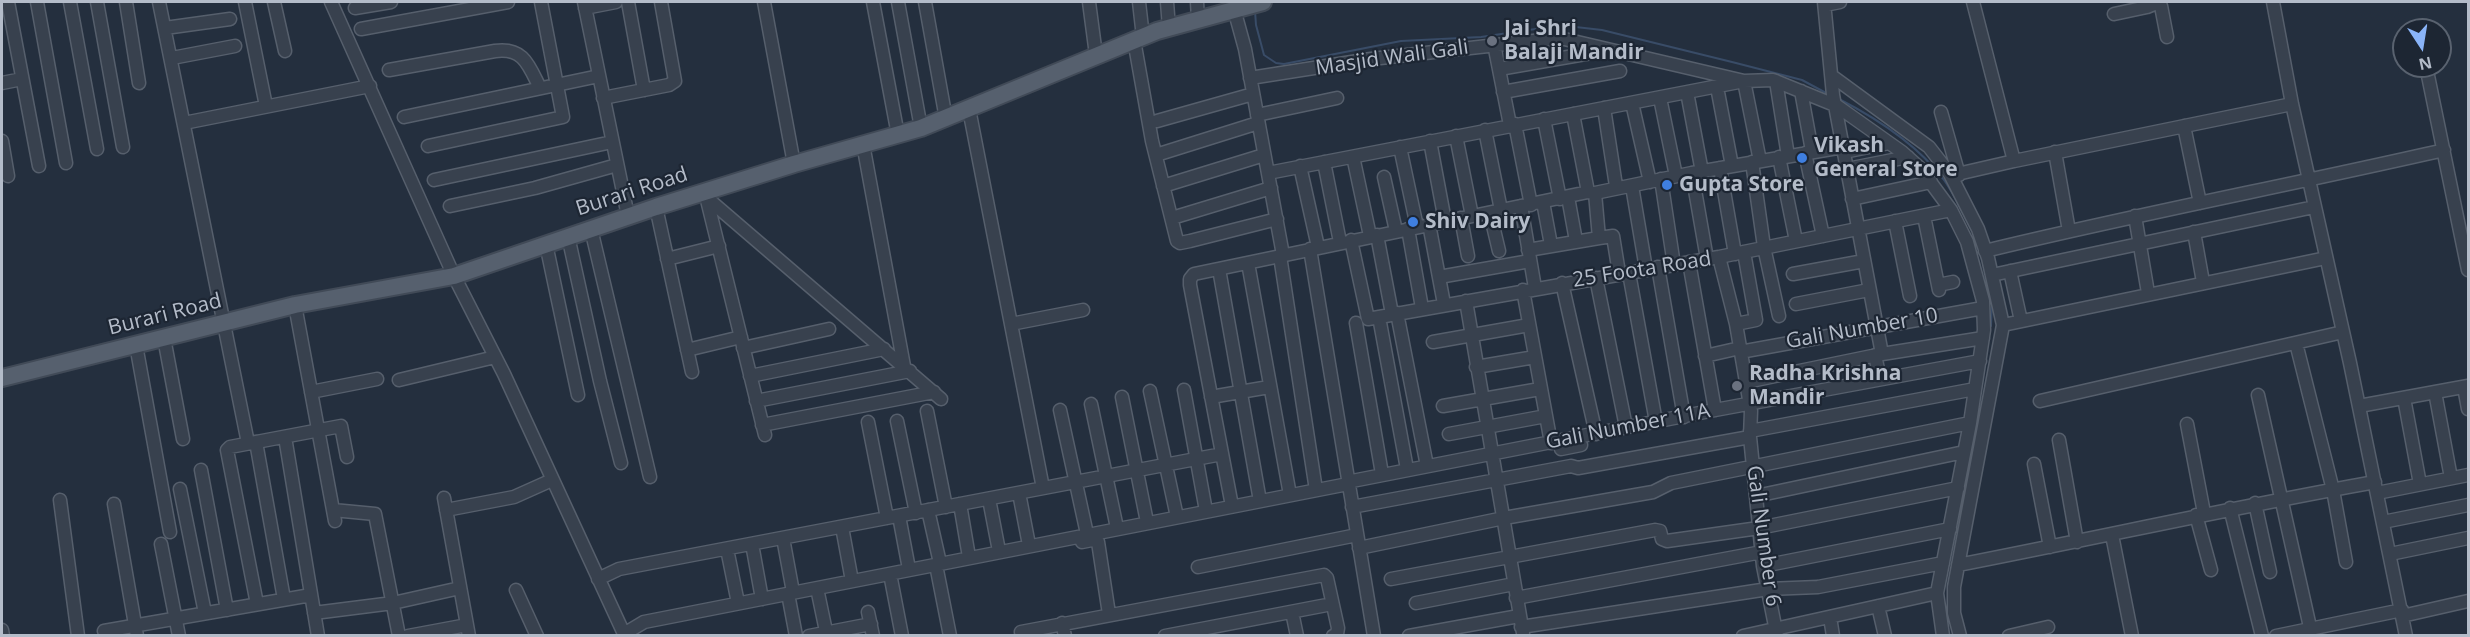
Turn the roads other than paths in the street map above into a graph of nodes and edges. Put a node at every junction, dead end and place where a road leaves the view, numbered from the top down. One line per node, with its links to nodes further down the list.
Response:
1 (8, 2): 52 (street)
2 (37, 2): 110 (street)
3 (70, 2): 97 (street)
4 (97, 2): 95 (street)
5 (126, 2): 56 (street)
6 (159, 2): 35 (street)
7 (245, 2): 72 (street)
8 (274, 2): 42 (street)
9 (331, 2): 58 (street)
10 (392, 2): 31 (street)
11 (508, 2): 37 (street)
12 (541, 2): 57 (street)
13 (616, 2): 29 (street)
14 (628, 2): 61 (street)
15 (661, 2): 61 (street)
16 (764, 2): 111 (street)
17 (873, 2): 87 (street)
18 (898, 2): 85 (street)
19 (925, 2): 78 (street)
20 (1089, 2): 44 (street)
21 (1139, 2): 39 (street)
22 (1167, 2): 36 (street)
23 (1197, 2): 34 (street)
24 (1840, 2): 27 (street)
25 (1973, 2): 107 (street)
26 (2273, 2): 71 (street)
27 (1824, 3): 63 (street)
28 (2160, 4): 32 (street); 38 (street)
29 (584, 5): 49 (street)
30 (1247, 5): 34 (main road, Burari Road); 50 (street)
31 (355, 8)
32 (2114, 12)
33 (230, 19): 35 (street)
34 (1198, 20): 36 (main road, Burari Road)
35 (165, 27): 45 (street)
36 (1169, 28): 39 (main road, Burari Road)
37 (361, 29)
38 (2167, 37)
39 (1139, 38): 44 (main road, Burari Road); 102 (street)
40 (1494, 44): 46 (street); 50 (street, Masjid Wali Gali); 53 (street, Masjid Wali Gali)
41 (235, 46): 45 (street)
42 (285, 51)
43 (1590, 53): 46 (street)
44 (1096, 55): 74 (main road, Burari Road)
45 (172, 58): 82 (street)
46 (1499, 69): 64 (street)
47 (389, 70): 60 (street)
48 (1620, 71): 64 (street)
49 (599, 76): 57 (street); 67 (street)
50 (1250, 78): 66 (street)
51 (2429, 78): 99 (street)
52 (21, 79): 55 (street); 113 (street)
53 (1744, 81): 54 (street); 59 (street); 109 (street)
54 (1776, 81): 62 (street); 104 (street)
55 (2, 83)
56 (139, 83)
57 (556, 85): 60 (street); 94 (street)
58 (370, 86): 72 (street); 186 (street)
59 (1717, 87): 65 (street); 115 (street)
60 (540, 88): 77 (street)
61 (644, 90): 67 (street)
62 (1801, 90): 63 (street); 100 (street)
63 (1833, 90): 92 (street); 98 (street); 119 (street)
64 (1503, 92): 83 (street)
65 (1687, 92): 69 (street); 118 (street, Gali Number 6)
66 (1253, 94): 79 (street); 81 (street)
67 (603, 98): 91 (street)
68 (1337, 98): 79 (street)
69 (1660, 98): 70 (street); 121 (street)
70 (1632, 103): 73 (street); 124 (street)
71 (2292, 104): 84 (street); 125 (street)
72 (266, 106): 82 (street)
73 (1604, 108): 76 (street); 128 (street)
74 (969, 110): 78 (main road, Burari Road); 209 (street)
75 (1941, 112): 119 (street)
76 (1573, 114): 80 (street); 131 (street)
77 (404, 117)
78 (946, 119): 85 (main road, Burari Road)
79 (1258, 119): 102 (street); 103 (street)
80 (1544, 119): 83 (street); 133 (street)
81 (1157, 121)
82 (184, 123): 208 (street)
83 (1513, 125): 86 (street); 136 (street)
84 (2184, 126): 101 (street); 135 (street)
85 (921, 128): 87 (main road, Burari Road)
86 (1485, 130): 88 (street); 141 (street)
87 (898, 135): 93 (main road, Burari Road)
88 (1456, 136): 90 (street); 145 (street)
89 (2, 141): 120 (street)
90 (1430, 141): 96 (street); 148 (street)
91 (612, 142): 112 (street); 123 (street)
92 (1889, 143): 98 (street); 105 (street)
93 (863, 144): 111 (main road, Burari Road); 232 (street)
94 (428, 146)
95 (123, 147)
96 (1400, 147): 108 (street); 150 (street)
97 (97, 149)
98 (1843, 149): 100 (street); 116 (street)
99 (2444, 150): 125 (street); 183 (street)
100 (1809, 152): 104 (street); 157 (street)
101 (2055, 152): 107 (street); 153 (street)
102 (1155, 155): 127 (street)
103 (1264, 155): 117 (street); 127 (street)
104 (1784, 156): 109 (street); 161 (street)
105 (1908, 157): 116 (street); 126 (street)
106 (1354, 161): 156 (street)
107 (2014, 161): 119 (street)
108 (1324, 162): 114 (street); 159 (street)
109 (1756, 162): 115 (street); 167 (street)
110 (66, 163)
111 (794, 164): 132 (main road, Burari Road)
112 (617, 165): 137 (street); 142 (street)
113 (39, 166)
114 (1300, 166): 117 (street); 166 (street)
115 (1726, 167): 118 (street); 170 (street)
116 (1847, 169): 134 (street)
117 (1268, 173): 130 (street)
118 (1697, 173): 121 (street); 174 (street, Gali Number 6)
119 (1954, 175): 168 (street)
120 (8, 176)
121 (1677, 176): 124 (street)
122 (1384, 177): 150 (street)
123 (434, 180)
124 (1656, 180): 129 (street); 180 (street)
125 (2308, 181): 135 (street); 139 (street)
126 (1931, 182): 134 (street); 140 (street)
127 (1163, 186): 146 (street)
128 (1616, 186)
129 (1632, 186): 131 (street); 181 (street)
130 (1271, 188): 146 (street); 147 (street)
131 (1592, 193): 133 (street); 158 (street)
132 (706, 195): 138 (main road, Burari Road); 165 (street); 223 (street)
133 (1564, 198): 136 (street); 160 (street)
134 (1852, 199): 152 (street)
135 (2200, 203): 144 (street)
136 (1531, 204): 141 (street); 164 (street); 171 (street)
137 (450, 206)
138 (656, 207): 142 (main road, Burari Road); 176 (street)
139 (2314, 207): 154 (street); 175 (street)
140 (1951, 210): 143 (street, 25 Foota Road); 203 (street)
141 (1496, 212): 145 (street); 169 (street)
142 (628, 216): 151 (main road, Burari Road)
143 (1924, 216): 149 (street, 25 Foota Road); 191 (street)
144 (2135, 216): 153 (street); 163 (street)
145 (1467, 217): 148 (street); 173 (street)
146 (1172, 218): 147 (street)
147 (1277, 219): 172 (street)
148 (1445, 221): 150 (street)
149 (1895, 221): 152 (street, 25 Foota Road); 197 (street)
150 (1412, 228): 156 (street); 189 (street); 202 (street)
151 (591, 229): 155 (main road, Burari Road); 299 (street)
152 (1858, 229): 157 (street, 25 Foota Road); 177 (street)
153 (2068, 231): 168 (street)
154 (2194, 232): 163 (street); 192 (street)
155 (568, 236): 162 (main road, Burari Road); 288 (street)
156 (1373, 236): 159 (street); 206 (street)
157 (1823, 236): 161 (street, 25 Foota Road)
158 (1599, 238): 160 (street); 185 (street)
159 (1346, 241): 166 (street); 206 (street)
160 (1576, 241): 164 (street)
161 (1796, 241): 167 (street, 25 Foota Road)
162 (546, 244): 186 (main road, Burari Road); 249 (street)
163 (2139, 244): 184 (street); 196 (street)
164 (1551, 245): 171 (street)
165 (719, 246): 176 (street); 219 (street)
166 (1314, 248): 172 (street); 304 (street)
167 (1764, 248): 170 (street, 25 Foota Road); 205 (street)
168 (1985, 250): 188 (street)
169 (1499, 251)
170 (1739, 253): 174 (street, 25 Foota Road); 210 (street)
171 (1529, 255): 189 (street); 194 (street)
172 (1281, 256): 179 (street); 310 (street)
173 (1468, 256)
174 (1713, 258): 178 (street, 25 Foota Road); 210 (street, Gali Number 6)
175 (2326, 258): 192 (street); 215 (street)
176 (667, 259): 224 (street)
177 (1864, 261): 187 (street); 195 (street)
178 (1689, 262): 180 (street, 25 Foota Road); 227 (street)
179 (1248, 263): 182 (street); 241 (street)
180 (1674, 265): 181 (street, 25 Foota Road)
181 (1652, 268): 185 (street, 25 Foota Road); 266 (street)
182 (1219, 269): 247 (street); 252 (street)
183 (2469, 270)
184 (2010, 271): 188 (street); 207 (street)
185 (1624, 273): 190 (street, 25 Foota Road); 269 (street)
186 (460, 274): 201 (main road, Burari Road); 228 (street)
187 (1793, 274)
188 (1992, 275): 212 (street)
189 (1439, 277): 199 (street)
190 (1596, 278): 193 (street, 25 Foota Road); 273 (street)
191 (1953, 282)
192 (2203, 282): 196 (street)
193 (1562, 283): 194 (street, 25 Foota Road); 276 (street)
194 (1529, 289): 198 (street, 25 Foota Road); 211 (street)
195 (1869, 290): 200 (street); 213 (street)
196 (2148, 293): 207 (street)
197 (1910, 296)
198 (1466, 300): 199 (street, 25 Foota Road); 216 (street)
199 (1444, 304): 202 (street, 25 Foota Road)
200 (1796, 304)
201 (295, 305): 208 (main road, Burari Road); 246 (street)
202 (1424, 308): 206 (street, 25 Foota Road)
203 (1983, 308): 213 (street, Gali Number 10); 218 (street)
204 (1083, 310): 209 (street)
205 (1779, 316)
206 (1378, 317): 291 (street); 293 (street); 296 (street)
207 (2021, 321): 212 (street)
208 (225, 322): 217 (main road, Burari Road); 281 (street)
209 (1011, 324): 309 (street)
210 (1736, 324): 225 (street, Gali Number 6)
211 (1529, 325): 216 (street); 229 (street)
212 (2003, 325): 358 (street)
213 (1876, 327): 225 (street, Gali Number 10); 226 (street)
214 (829, 329): 219 (street)
215 (2343, 332): 221 (street); 259 (street)
216 (1472, 335): 220 (street); 231 (street)
217 (164, 338): 222 (main road, Burari Road); 279 (street)
218 (1983, 338): 226 (street); 230 (street)
219 (742, 342): 224 (street); 234 (street)
220 (1433, 342)
221 (2296, 343): 256 (street); 311 (street)
222 (136, 345): 235 (main road, Burari Road); 339 (street)
223 (884, 349): 232 (street); 234 (street)
224 (687, 350): 233 (street)
225 (1740, 350): 227 (street, Gali Number 10); 239 (street, Gali Number 6)
226 (1879, 355): 237 (street); 239 (street)
227 (1705, 356): 263 (street)
228 (495, 357): 238 (street); 301 (street)
229 (1535, 357): 231 (street); 242 (street)
230 (1980, 363): 237 (street, Gali Number 11A); 243 (street); 260 (street)
231 (1476, 367): 254 (street)
232 (907, 369): 255 (street); 255 (street)
233 (692, 372)
234 (750, 376): 255 (street)
235 (2, 378)
236 (377, 379): 246 (street)
237 (1880, 379): 260 (street, Gali Number 11A)
238 (399, 380)
239 (1746, 382): 260 (street, Gali Number 6)
240 (2466, 386): 248 (street); 261 (street)
241 (1269, 387): 247 (street); 313 (street)
242 (1540, 389): 254 (street); 265 (street)
243 (1976, 389): 270 (street); 277 (street)
244 (1184, 390): 287 (street)
245 (1150, 391): 290 (street)
246 (311, 392): 274 (street)
247 (1240, 392): 252 (street); 318 (street)
248 (2435, 392): 253 (street); 300 (street)
249 (578, 395)
250 (2258, 395): 317 (street)
251 (1122, 397): 295 (street)
252 (1211, 397): 284 (street)
253 (2404, 398): 259 (street); 305 (street)
254 (1482, 399): 258 (street); 272 (street)
255 (756, 401)
256 (2040, 401)
257 (1091, 404): 298 (street)
258 (1443, 405)
259 (2359, 406): 307 (street)
260 (1751, 407): 263 (street, Gali Number 11A); 277 (street, Gali Number 6); 282 (street)
261 (2469, 409)
262 (1060, 410): 303 (street)
263 (1715, 410): 266 (street, Gali Number 11A)
264 (927, 411): 324 (street)
265 (1545, 416): 272 (street); 282 (street)
266 (1684, 417): 269 (street, Gali Number 11A)
267 (897, 421): 328 (street)
268 (868, 422): 330 (street)
269 (1656, 422): 273 (street, Gali Number 11A)
270 (1970, 423): 283 (street); 292 (street)
271 (2187, 424): 329 (street)
272 (1486, 427): 275 (street); 285 (street)
273 (1626, 427): 276 (street, Gali Number 11A)
274 (318, 431): 278 (street); 286 (street); 381 (street)
275 (1449, 434)
276 (1596, 434): 282 (street, Gali Number 11A)
277 (1750, 434): 292 (street, Gali Number 6); 302 (street)
278 (285, 437): 281 (street); 375 (street)
279 (183, 439)
280 (2059, 440): 345 (street)
281 (252, 442): 378 (street); 384 (street)
282 (1556, 446): 285 (street, Gali Number 11A)
283 (1964, 452): 306 (street); 314 (street)
284 (1222, 454): 287 (street); 323 (street)
285 (1491, 454): 291 (street, Gali Number 11A); 302 (street)
286 (347, 457)
287 (1197, 459): 290 (street); 327 (street)
288 (621, 463)
289 (2034, 464): 349 (street)
290 (1166, 465): 295 (street); 331 (street)
291 (1427, 465): 293 (street, Gali Number 11A)
292 (1753, 468): 314 (street, Gali Number 6); 332 (street)
293 (1407, 469): 296 (street, Gali Number 11A)
294 (201, 470): 387 (street)
295 (1137, 471): 298 (street); 333 (street)
296 (1382, 474): 304 (street, Gali Number 11A)
297 (2469, 475): 300 (street)
298 (1106, 476): 303 (street); 336 (street)
299 (650, 477)
300 (2451, 478): 305 (street)
301 (552, 480): 365 (street); 370 (street)
302 (1497, 481): 325 (street); 332 (street)
303 (1077, 482): 309 (street); 340 (street)
304 (1348, 483): 310 (street, Gali Number 11A); 325 (street)
305 (2420, 484): 307 (street)
306 (1958, 488): 337 (street); 338 (street)
307 (2376, 488): 311 (street); 334 (street)
308 (180, 489): 391 (street)
309 (1043, 489): 312 (street)
310 (1316, 490): 313 (street, Gali Number 11A)
311 (2333, 490): 317 (street); 357 (street)
312 (1019, 493): 315 (street); 348 (street)
313 (1290, 495): 318 (street, Gali Number 11A)
314 (1756, 496): 337 (street, Gali Number 6)
315 (989, 499): 320 (street); 351 (street)
316 (60, 500): 409 (street)
317 (2282, 500): 321 (street); 406 (street)
318 (1260, 501): 323 (street, Gali Number 11A)
319 (114, 504): 402 (street)
320 (960, 504): 324 (street); 354 (street)
321 (2255, 504): 326 (street); 364 (street)
322 (2469, 505): 334 (street)
323 (1232, 506): 327 (street, Gali Number 11A)
324 (946, 507): 328 (street)
325 (1352, 507): 344 (street)
326 (2230, 508): 329 (street); 431 (street)
327 (1206, 511): 331 (street, Gali Number 11A)
328 (922, 512): 330 (street); 359 (street)
329 (2200, 514): 341 (street); 363 (street)
330 (893, 517): 335 (street); 362 (street)
331 (1177, 517): 333 (street, Gali Number 11A)
332 (1504, 518): 344 (street); 355 (street)
333 (1147, 522): 336 (street, Gali Number 11A)
334 (2383, 522): 353 (street)
335 (842, 527): 342 (street); 368 (street)
336 (1117, 528): 340 (street, Gali Number 11A)
337 (1759, 528): 352 (street, Gali Number 6); 355 (street)
338 (1950, 529): 356 (street); 360 (street)
339 (170, 532)
340 (1087, 534): 348 (street, Gali Number 11A)
341 (2112, 535): 345 (street); 430 (street)
342 (783, 538): 347 (street); 376 (street)
343 (2469, 538): 353 (street)
344 (1358, 541): 361 (street); 422 (street)
345 (2077, 542): 349 (street)
346 (161, 544): 394 (street)
347 (752, 544): 350 (street); 379 (street)
348 (1029, 545): 351 (street, Gali Number 11A)
349 (2049, 547): 358 (street)
350 (727, 549): 365 (street); 382 (street)
351 (999, 551): 354 (street, Gali Number 11A)
352 (1762, 552): 360 (street, Gali Number 6); 377 (street)
353 (2390, 554): 390 (street)
354 (969, 557): 359 (street, Gali Number 11A)
355 (1511, 559): 367 (street); 369 (street)
356 (1943, 562): 372 (street); 374 (street)
357 (2346, 562)
358 (1958, 565): 428 (street)
359 (938, 566): 362 (street); 366 (street); 392 (street); 418 (street)
360 (1763, 566): 372 (street, Gali Number 6)
361 (1198, 567)
362 (909, 569): 368 (street)
363 (2211, 570)
364 (2270, 572)
365 (602, 576): 403 (street)
366 (891, 579): 373 (street); 417 (street)
367 (1391, 579)
368 (852, 580): 376 (street)
369 (1514, 584): 377 (street); 383 (street)
370 (460, 588): 381 (street); 400 (street)
371 (516, 590): 414 (street)
372 (1768, 590): 396 (street); 405 (street, Gali Number 6)
373 (818, 593): 376 (street); 407 (street)
374 (1937, 593): 386 (street); 427 (street)
375 (311, 595): 378 (street); 389 (street)
376 (791, 596): 379 (street); 403 (street); 415 (street)
377 (1516, 598): 396 (street)
378 (284, 599): 384 (street)
379 (762, 599): 382 (street)
380 (2469, 601): 390 (street)
381 (393, 603): 389 (street); 412 (street)
382 (738, 603): 403 (street)
383 (1416, 603)
384 (258, 604): 387 (street)
385 (1332, 604): 388 (street); 392 (street); 421 (street)
386 (1878, 606): 393 (street); 426 (street)
387 (226, 610): 391 (street)
388 (1292, 612): 419 (street); 420 (street)
389 (314, 613): 411 (street)
390 (2402, 613): 406 (street); 433 (street)
391 (206, 614): 394 (street)
392 (1109, 614): 398 (street)
393 (1830, 617): 405 (street); 425 (street)
394 (176, 619): 402 (street); 410 (street)
395 (870, 624): 407 (street)
396 (1521, 626): 423 (street)
397 (2048, 627): 429 (street)
398 (1063, 629): 404 (street)
399 (2, 630): 408 (street)
400 (468, 630): 413 (street)
401 (104, 631): 402 (street)
402 (137, 631)
403 (630, 632)
404 (1021, 632)
405 (1776, 633): 424 (street)
406 (2312, 633): 432 (street)
407 (826, 634): 416 (street)
408 (3, 636)
409 (78, 636)
410 (179, 636)
411 (318, 636)
412 (399, 636)
413 (408, 636)
414 (537, 636)
415 (796, 636)
416 (809, 636)
417 (902, 636)
418 (950, 636)
419 (1166, 636)
420 (1297, 636)
421 (1332, 636)
422 (1374, 636)
423 (1409, 636)
424 (1743, 636)
425 (1833, 636)
426 (1885, 636)
427 (1943, 636)
428 (1960, 636)
429 (2009, 636)
430 (2132, 636)
431 (2262, 636)
432 (2276, 636)
433 (2406, 636)

